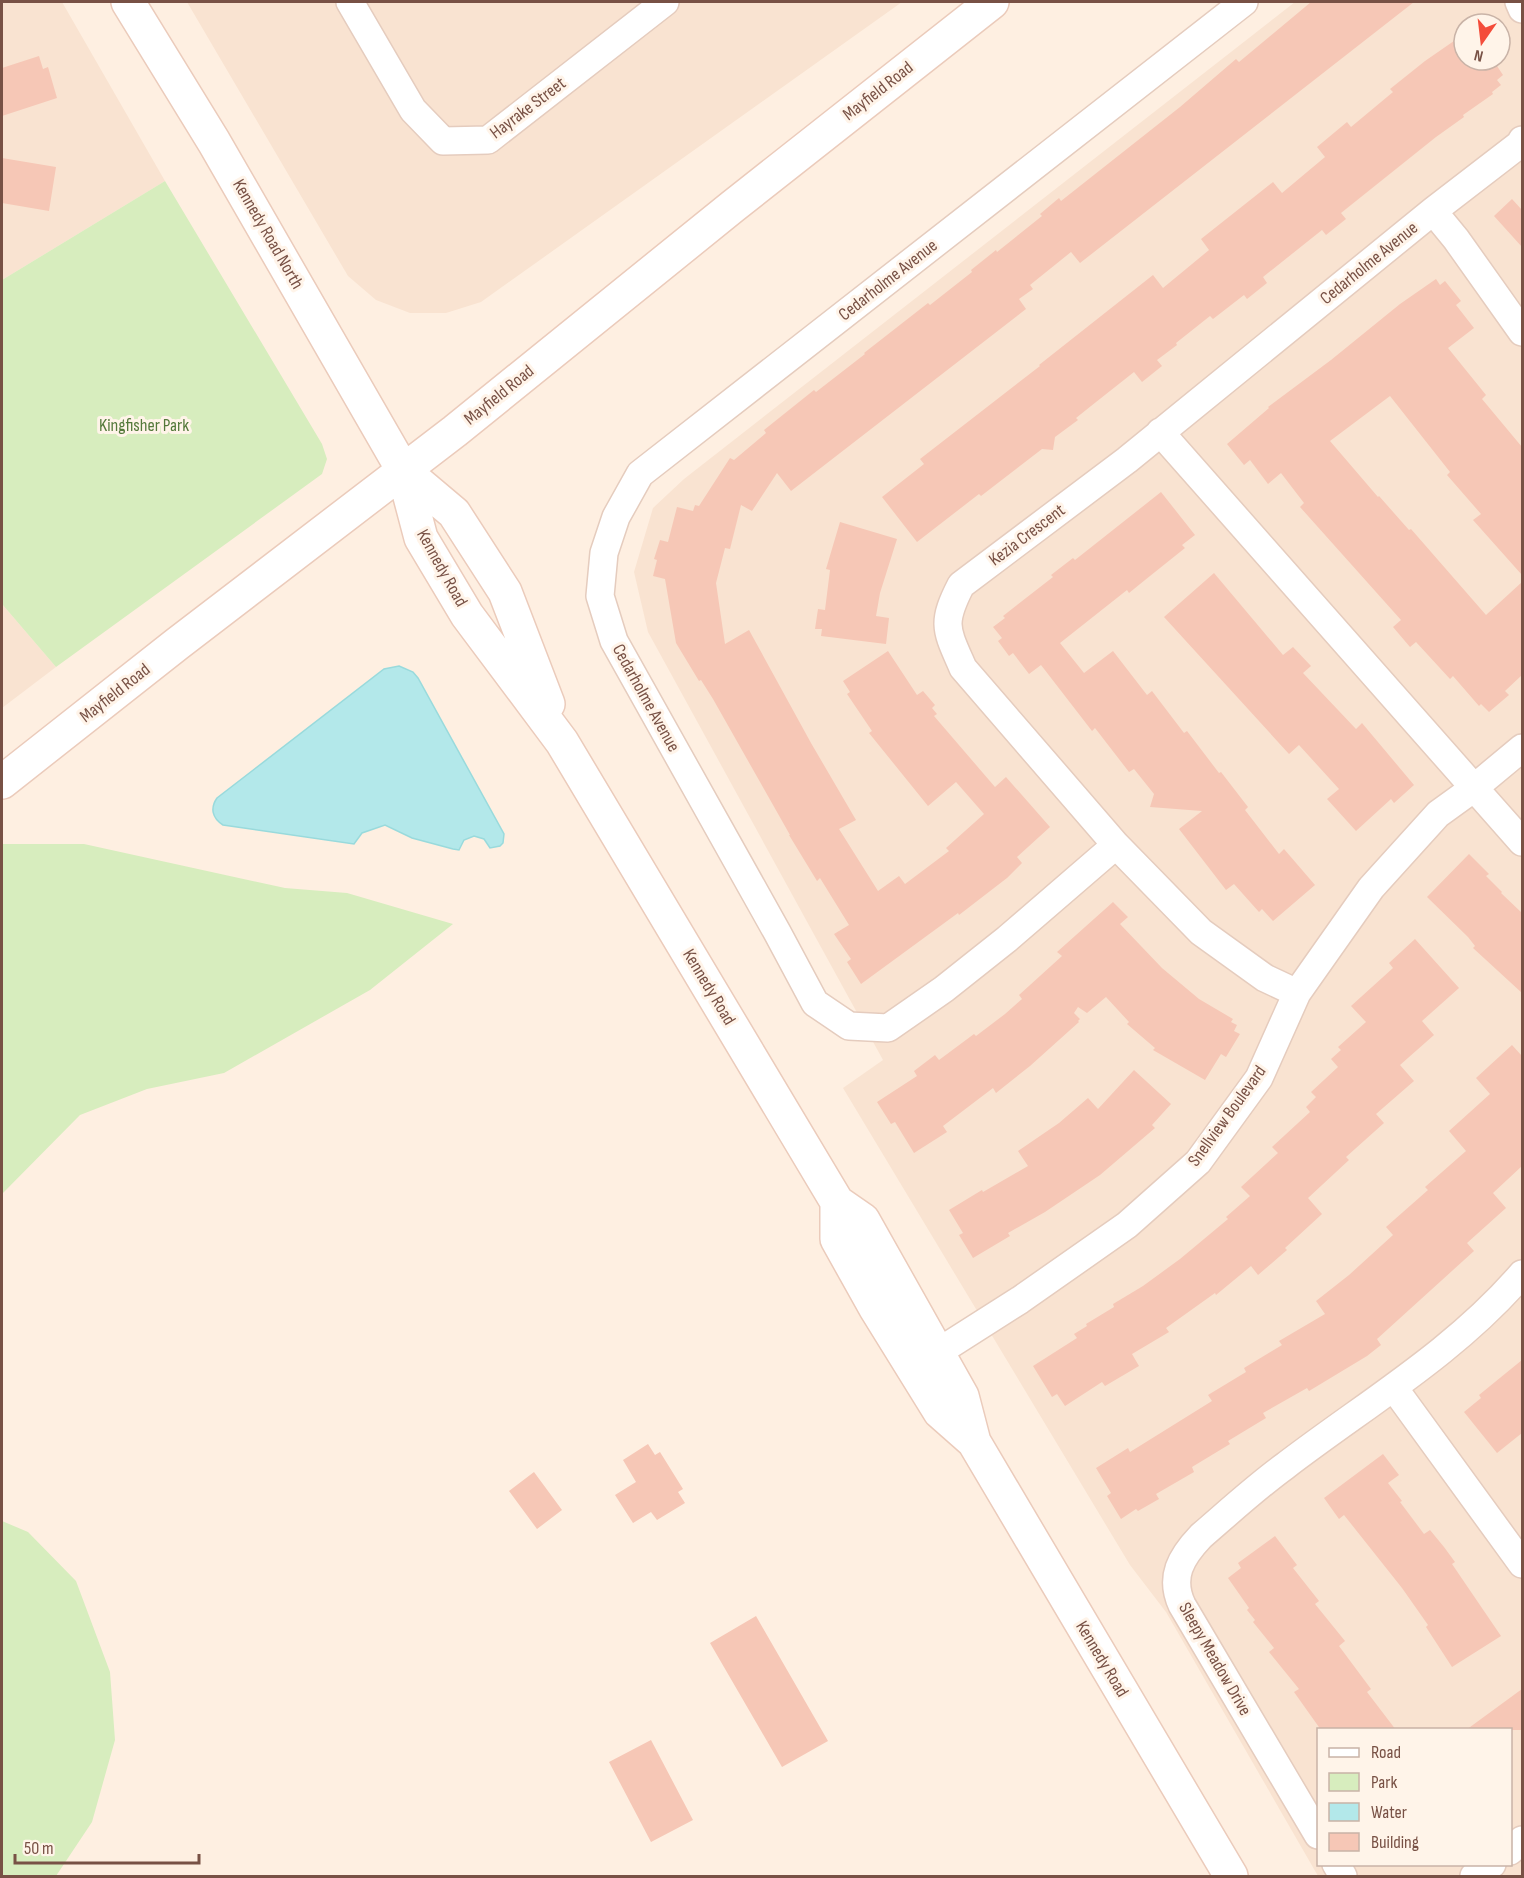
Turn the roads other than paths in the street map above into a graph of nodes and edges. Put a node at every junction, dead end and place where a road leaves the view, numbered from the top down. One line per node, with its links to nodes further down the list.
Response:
1 (128, 2): 12 (main road, Kennedy Road North)
2 (350, 2): 6 (street, Hayrake Street)
3 (992, 2): 12 (main road, Mayfield Road)
4 (1244, 2): 18 (street, Cedarholme Avenue)
5 (1519, 2): 7 (street)
6 (654, 5)
7 (1522, 9)
8 (1522, 140): 9 (street, Cedarholme Avenue)
9 (1433, 211): 10 (street); 11 (street, Cedarholme Avenue)
10 (1522, 332)
11 (1160, 432): 16 (street); 18 (street, Kezia Crescent)
12 (403, 470): 13 (main road, Kennedy Road); 13 (main road, Kennedy Road); 15 (main road, Mayfield Road)
13 (562, 742): 21 (main road, Kennedy Road)
14 (1522, 748): 16 (street, Snellview Boulevard)
15 (2, 782)
16 (1474, 788): 17 (street); 19 (street, Snellview Boulevard)
17 (1522, 842)
18 (1116, 845): 19 (street, Kezia Crescent)
19 (1298, 993): 21 (street, Snellview Boulevard)
20 (1522, 1274): 22 (street, Sleepy Meadow Drive)
21 (925, 1360): 26 (main road, Kennedy Road)
22 (1394, 1388): 23 (street); 24 (street, Sleepy Meadow Drive)
23 (1522, 1564)
24 (1317, 1833)
25 (1489, 1866): 27 (street)
26 (1231, 1876)
27 (1474, 1876)

